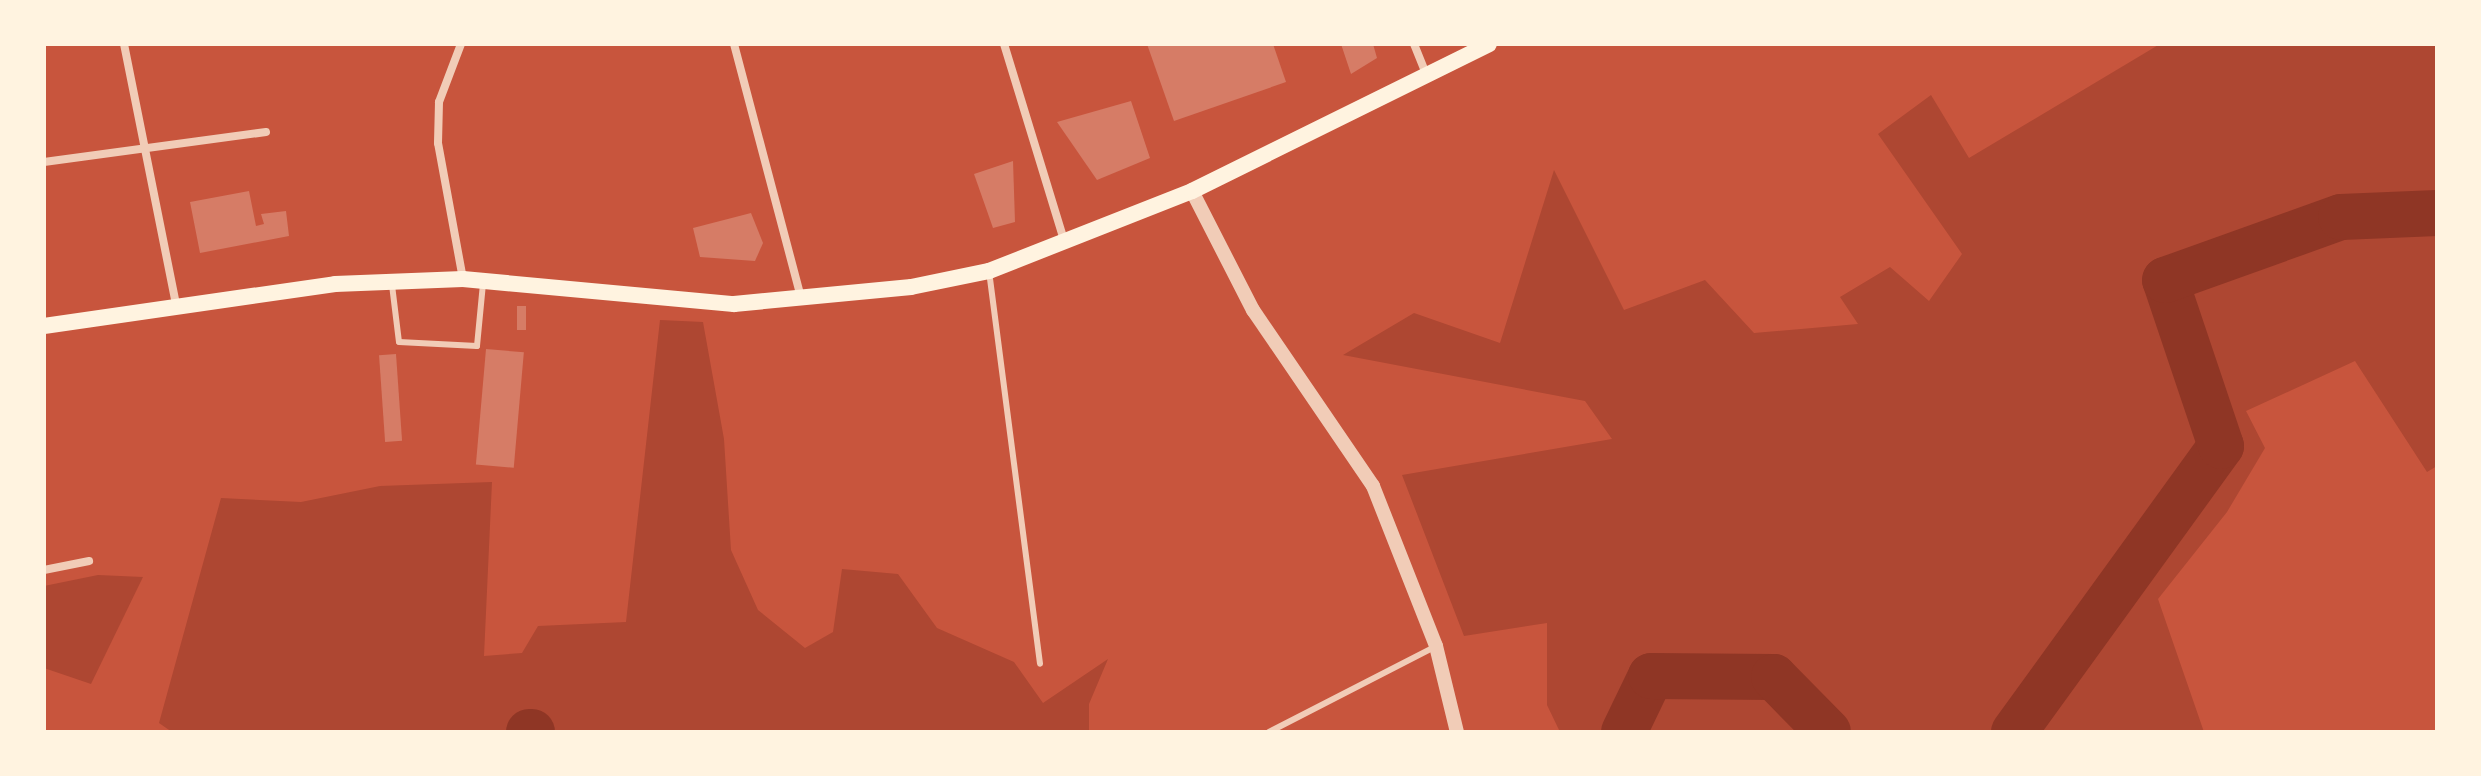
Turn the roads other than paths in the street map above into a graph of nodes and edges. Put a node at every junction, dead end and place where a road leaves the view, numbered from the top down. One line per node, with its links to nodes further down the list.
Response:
1 (124, 44): 9 (street)
2 (461, 44): 14 (street)
3 (734, 44): 17 (street)
4 (1004, 44): 12 (street)
5 (1414, 44): 7 (street)
6 (1489, 44): 7 (main road)
7 (1426, 74): 11 (main road)
8 (266, 132): 9 (street)
9 (143, 148): 10 (street); 18 (street)
10 (44, 162)
11 (1192, 191): 12 (main road); 22 (street)
12 (1064, 240): 13 (main road)
13 (989, 271): 17 (main road); 23 (lane)
14 (463, 279): 15 (main road); 16 (main road)
15 (483, 281): 16 (lane); 17 (main road)
16 (391, 282): 18 (main road)
17 (802, 301)
18 (176, 304): 19 (main road)
19 (44, 326)
20 (89, 561): 21 (street)
21 (44, 570)
22 (1436, 646): 24 (lane); 25 (street)
23 (1040, 664)
24 (1269, 732)
25 (1457, 732)

